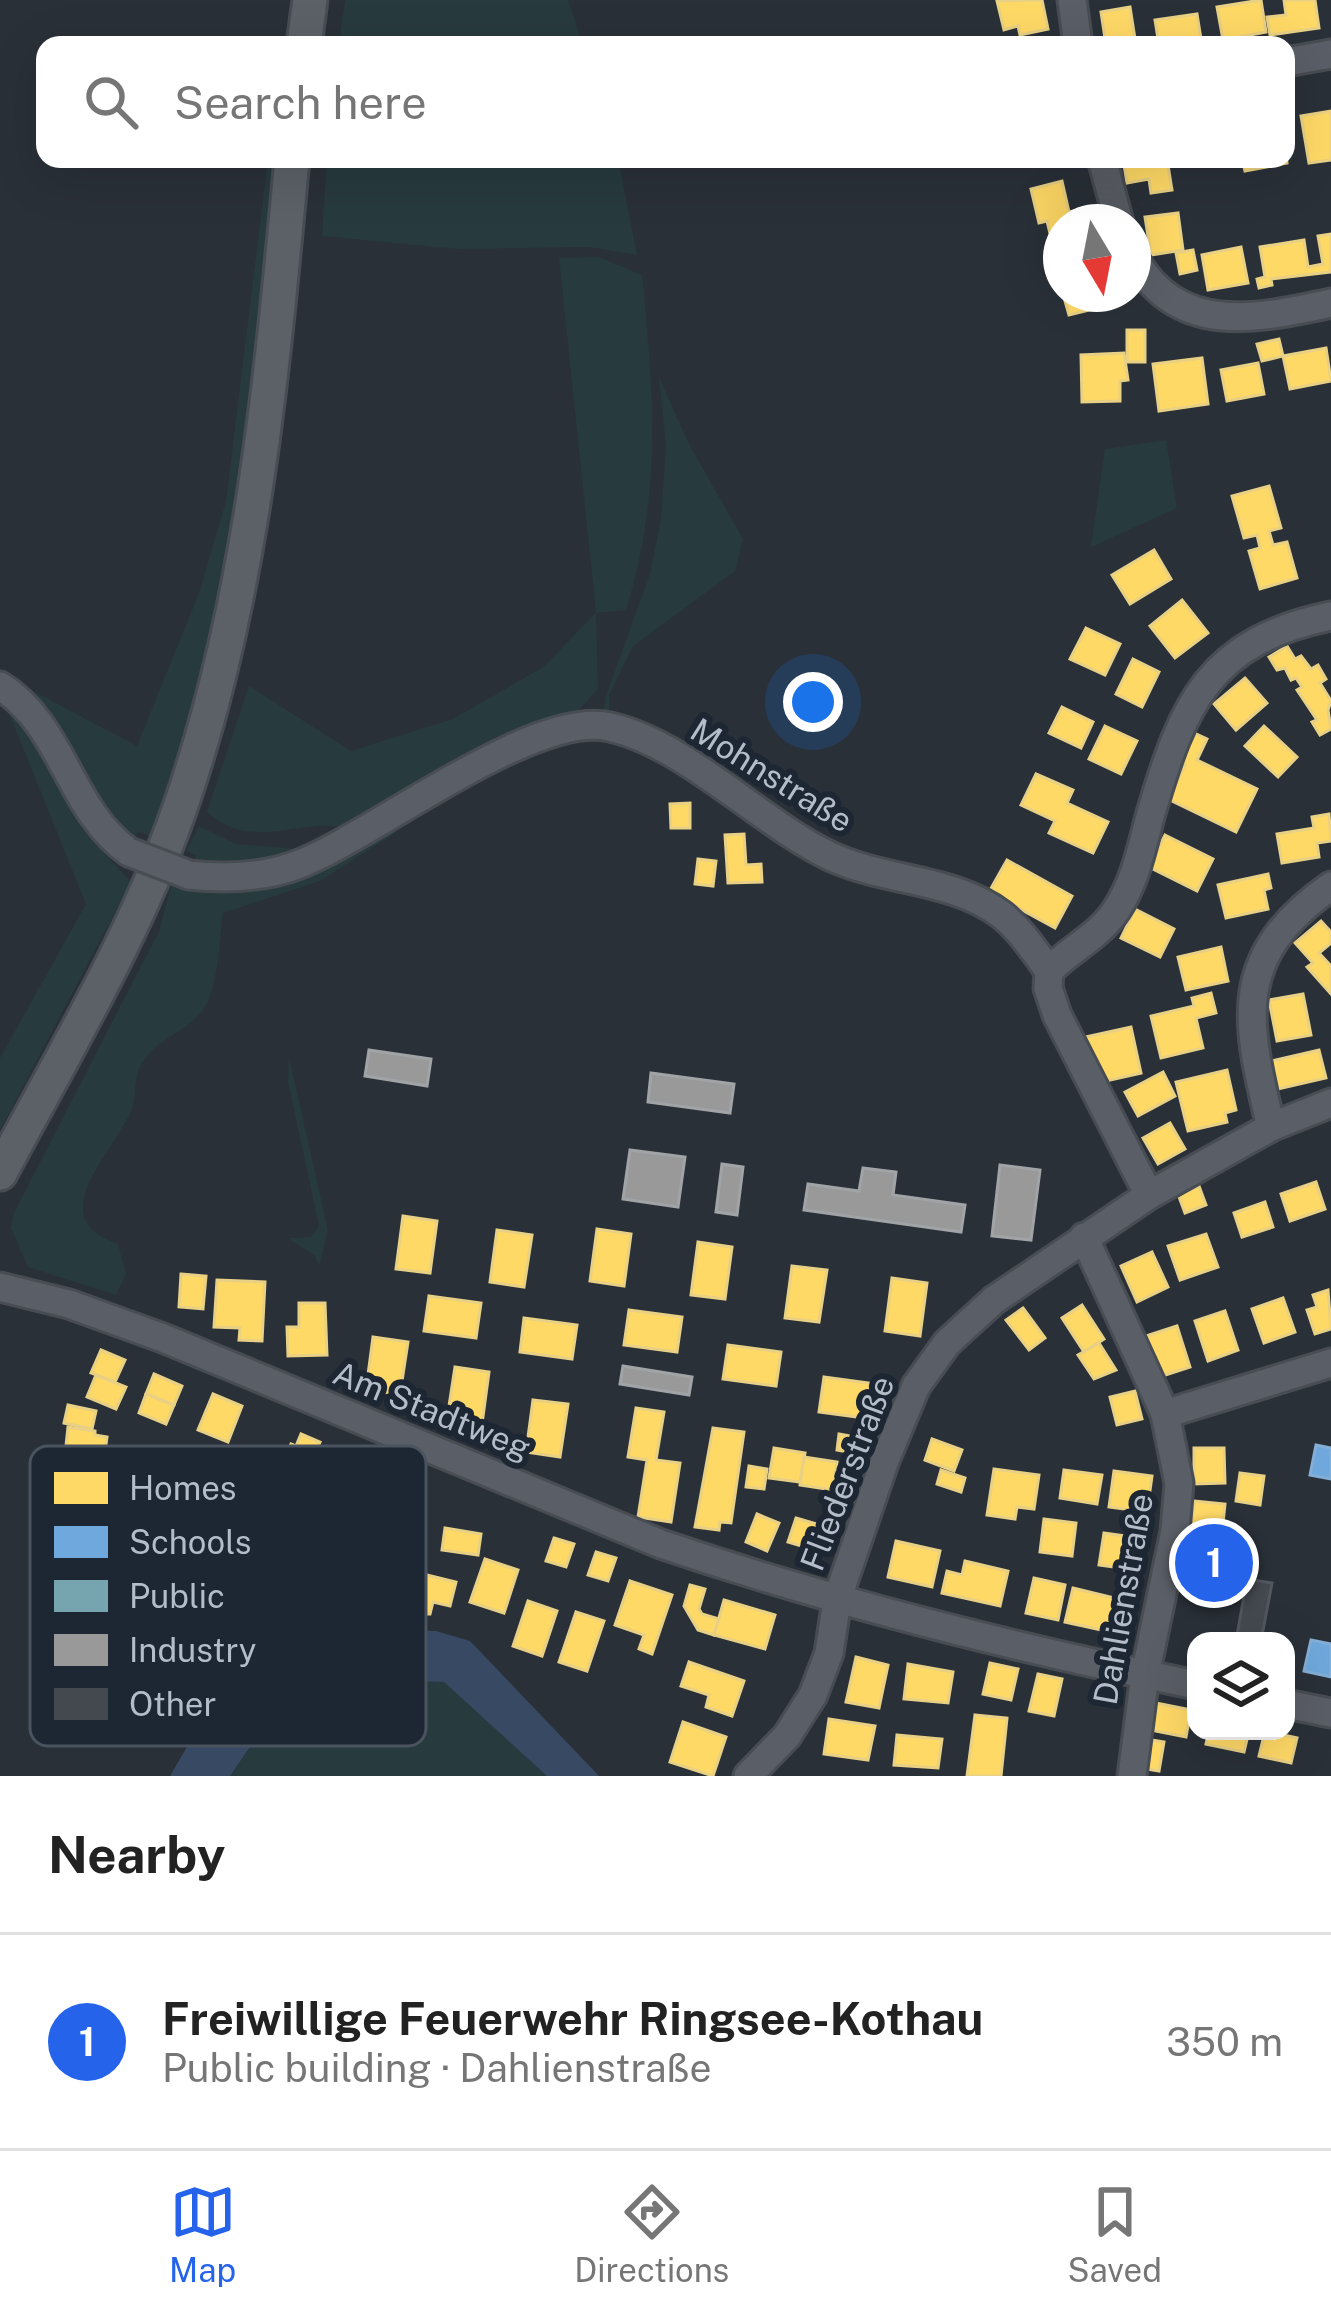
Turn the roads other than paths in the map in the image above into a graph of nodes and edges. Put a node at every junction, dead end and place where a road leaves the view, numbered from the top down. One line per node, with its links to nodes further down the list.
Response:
1 (310, 0): 3 (main road)
2 (1072, 0): 4 (street)
3 (305, 36)
4 (1077, 36)
5 (1331, 54): 6 (street)
6 (1295, 60)
7 (291, 168): 18 (main road)
8 (1104, 168): 9 (street)
9 (1114, 204)
10 (1151, 282): 11 (street)
11 (1331, 303)
12 (1331, 616): 15 (street)
13 (0, 686): 15 (street, Mohnstraße, bridge)
14 (1331, 886): 17 (street)
15 (1049, 971): 19 (street, Mohnstraße)
16 (1331, 1103): 17 (street, Fliederstraße)
17 (1271, 1127): 19 (street, Fliederstraße)
18 (0, 1173)
19 (1149, 1195): 20 (street, Fliederstraße)
20 (1084, 1237): 23 (street, Dahlienstraße); 26 (street, Fliederstraße)
21 (0, 1287): 24 (street, Am Stadtweg)
22 (1331, 1363): 23 (street)
23 (1165, 1414): 27 (street, Dahlienstraße)
24 (424, 1446)
25 (426, 1447): 26 (street, Am Stadtweg)
26 (837, 1600): 27 (street, Am Stadtweg); 31 (street, Fliederstraße)
27 (1144, 1675): 28 (street, Am Stadtweg); 32 (street, Dahlienstraße)
28 (1187, 1683)
29 (1295, 1706): 30 (street)
30 (1331, 1713)
31 (748, 1776)
32 (1132, 1776)

